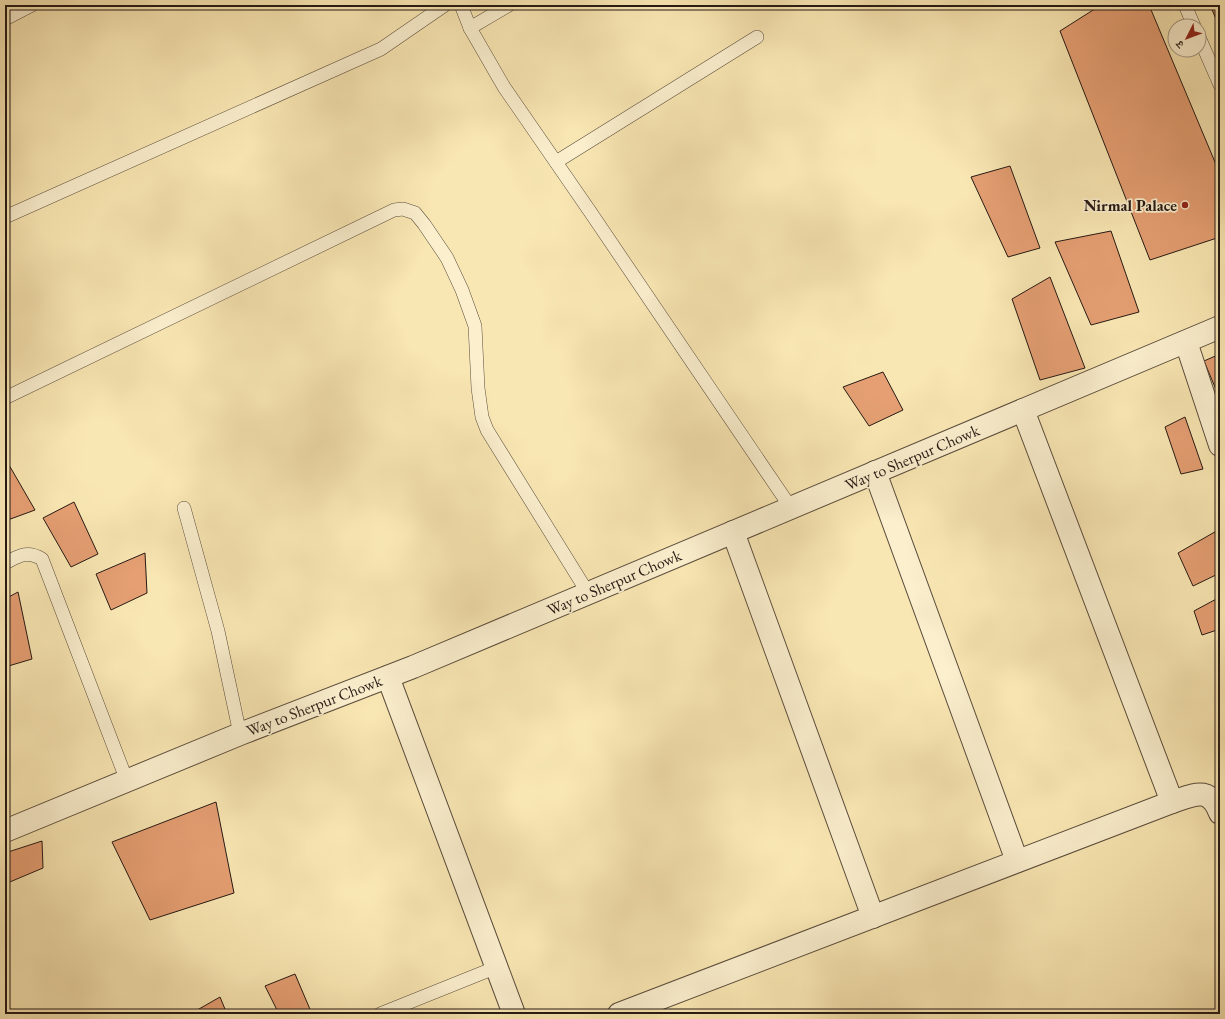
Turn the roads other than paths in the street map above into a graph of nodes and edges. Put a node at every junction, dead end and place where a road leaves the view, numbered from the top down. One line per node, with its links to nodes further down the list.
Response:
1 (32, 5): 7 (lane)
2 (445, 5): 13 (lane)
3 (461, 5): 8 (lane)
4 (509, 5): 8 (lane)
5 (1185, 5): 6 (lane)
6 (1191, 18)
7 (5, 19)
8 (470, 28): 12 (lane)
9 (757, 37): 12 (lane)
10 (1207, 55): 11 (lane)
11 (1220, 85)
12 (556, 162): 21 (lane)
13 (5, 217)
14 (1220, 327): 15 (street, Way to Sherpur Chowk)
15 (1186, 342): 17 (street, Way to Sherpur Chowk); 18 (street)
16 (5, 398): 24 (lane)
17 (1023, 410): 19 (street, Way to Sherpur Chowk); 28 (street)
18 (1220, 445)
19 (875, 472): 21 (street, Way to Sherpur Chowk); 31 (street)
20 (184, 508): 26 (lane)
21 (791, 508): 22 (street, Way to Sherpur Chowk)
22 (733, 532): 24 (street, Way to Sherpur Chowk); 32 (street)
23 (5, 562): 27 (lane)
24 (588, 593): 25 (street, Way to Sherpur Chowk)
25 (388, 677): 26 (street, Way to Sherpur Chowk); 33 (street)
26 (240, 734): 27 (street, Way to Sherpur Chowk)
27 (127, 781): 30 (street, Way to Sherpur Chowk)
28 (1172, 802): 29 (street); 31 (street)
29 (1220, 813)
30 (5, 831)
31 (1017, 861): 32 (street)
32 (873, 917): 36 (street)
33 (497, 967): 34 (lane); 35 (street)
34 (380, 1014)
35 (514, 1014)
36 (619, 1014)

